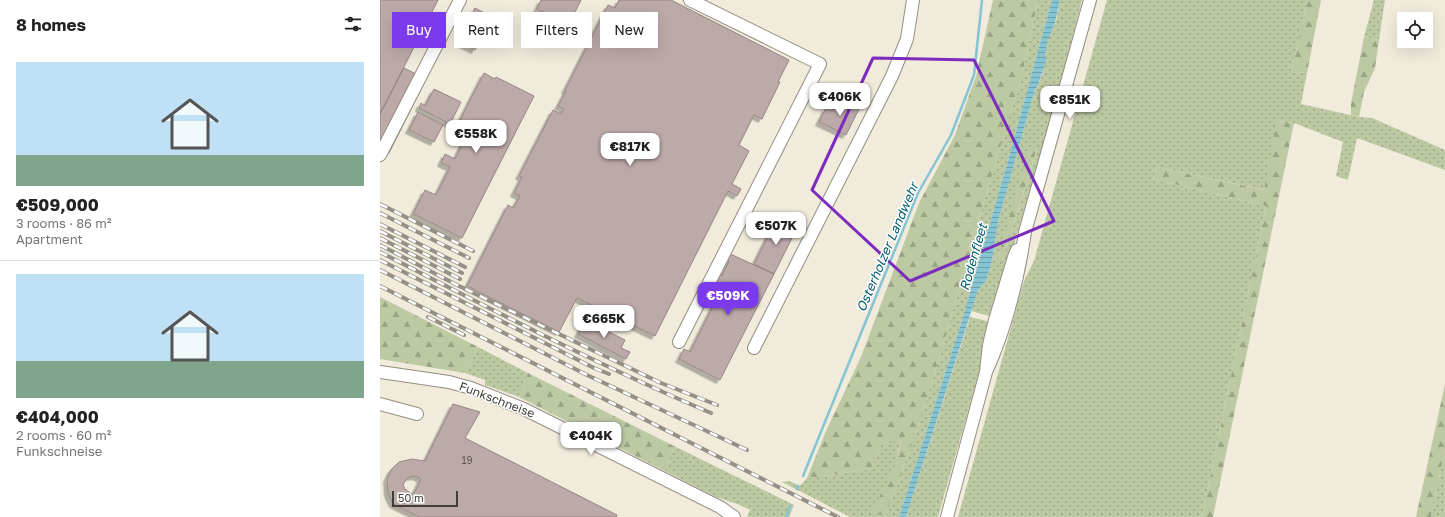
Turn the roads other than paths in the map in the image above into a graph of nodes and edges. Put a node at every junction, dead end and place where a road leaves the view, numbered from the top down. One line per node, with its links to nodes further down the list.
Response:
1 (460, 0): 5 (street)
2 (690, 0): 6 (street)
3 (914, 0): 7 (street)
4 (1090, 0): 12 (street)
5 (380, 155)
6 (679, 342)
7 (754, 348)
8 (380, 372): 11 (street, Funkschneise)
9 (380, 404): 10 (street)
10 (417, 414)
11 (734, 517)
12 (946, 517)

